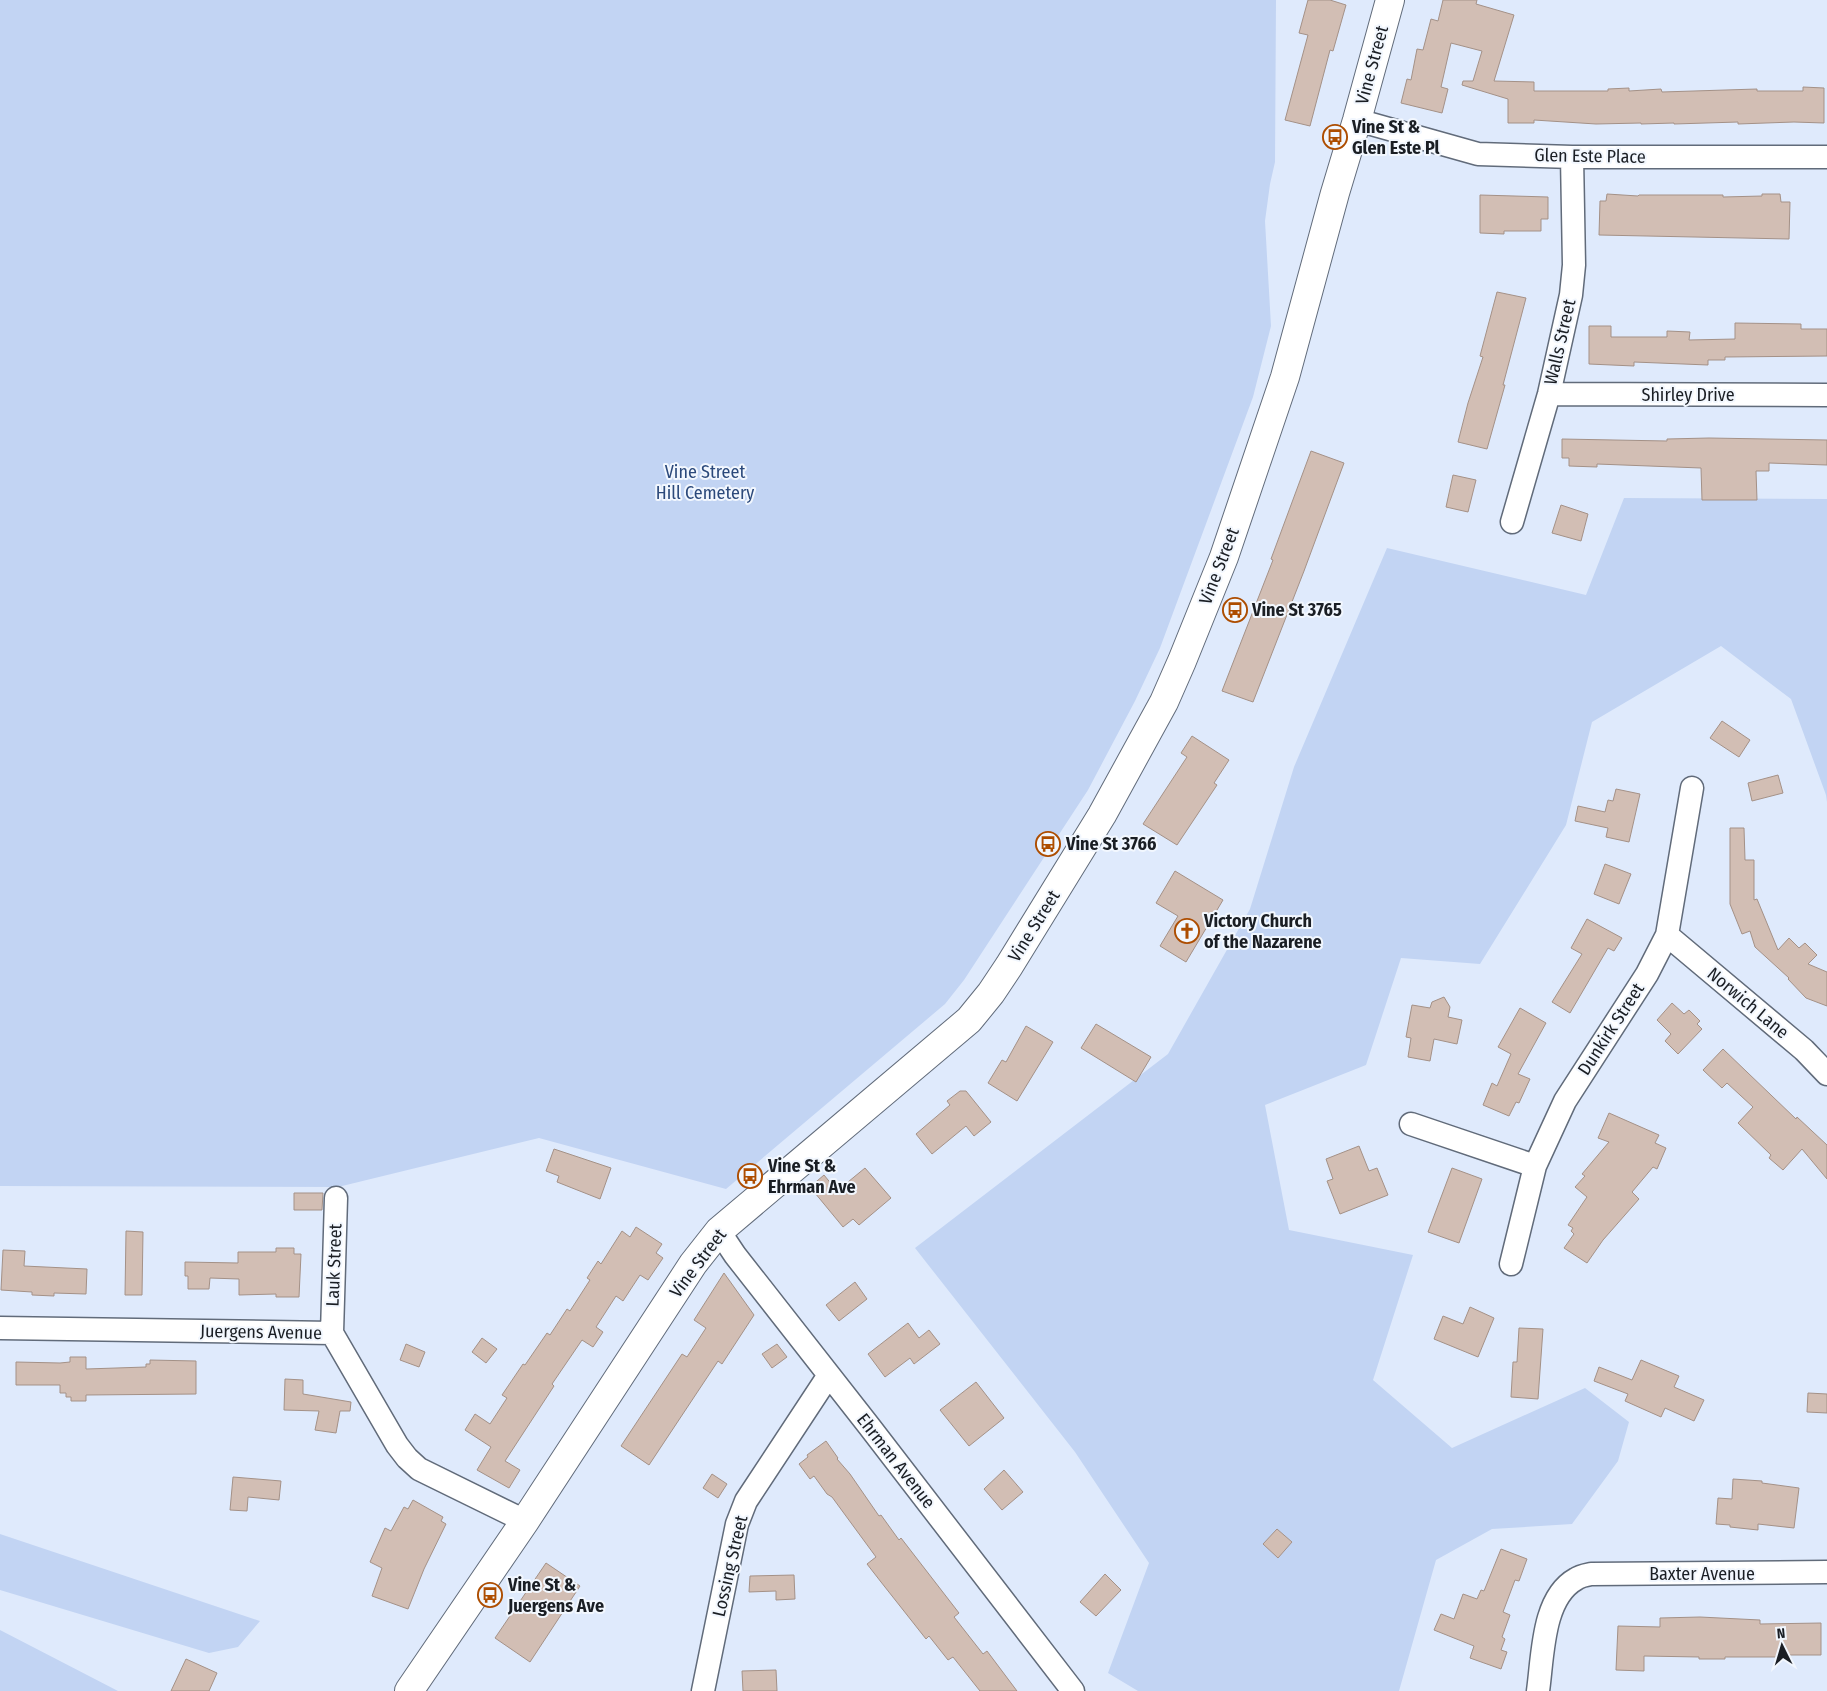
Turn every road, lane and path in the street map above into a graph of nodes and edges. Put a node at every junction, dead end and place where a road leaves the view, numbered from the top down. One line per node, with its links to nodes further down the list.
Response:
1 (1390, 0): 2 (main road, Vine Street)
2 (1357, 120): 3 (street, Glen Este Place); 16 (main road, Vine Street)
3 (1572, 157): 4 (street, Glen Este Place); 5 (street, Walls Street)
4 (1827, 158)
5 (1549, 394): 6 (street, Shirley Drive); 7 (street, Walls Street)
6 (1827, 395)
7 (1512, 522)
8 (1692, 788): 9 (street, Dunkirk Street)
9 (1667, 935): 10 (street, Norwich Lane); 14 (street, Dunkirk Street)
10 (1804, 1050): 11 (street); 12 (street, Norwich Lane)
11 (1827, 1051)
12 (1827, 1074)
13 (1412, 1124): 14 (street)
14 (1535, 1166): 17 (street, Dunkirk Street)
15 (336, 1198): 19 (street, Lauk Street)
16 (719, 1231): 20 (street, Ehrman Avenue); 21 (main road, Vine Street)
17 (1511, 1264)
18 (0, 1328): 19 (street, Juergens Avenue)
19 (332, 1333): 21 (street, Juergens Avenue)
20 (829, 1375): 24 (street, Lossing Street); 25 (street, Ehrman Avenue)
21 (525, 1521): 23 (main road, Vine Street)
22 (1827, 1572): 26 (street, Baxter Avenue)
23 (409, 1691)
24 (703, 1691)
25 (1073, 1691)
26 (1538, 1691)

